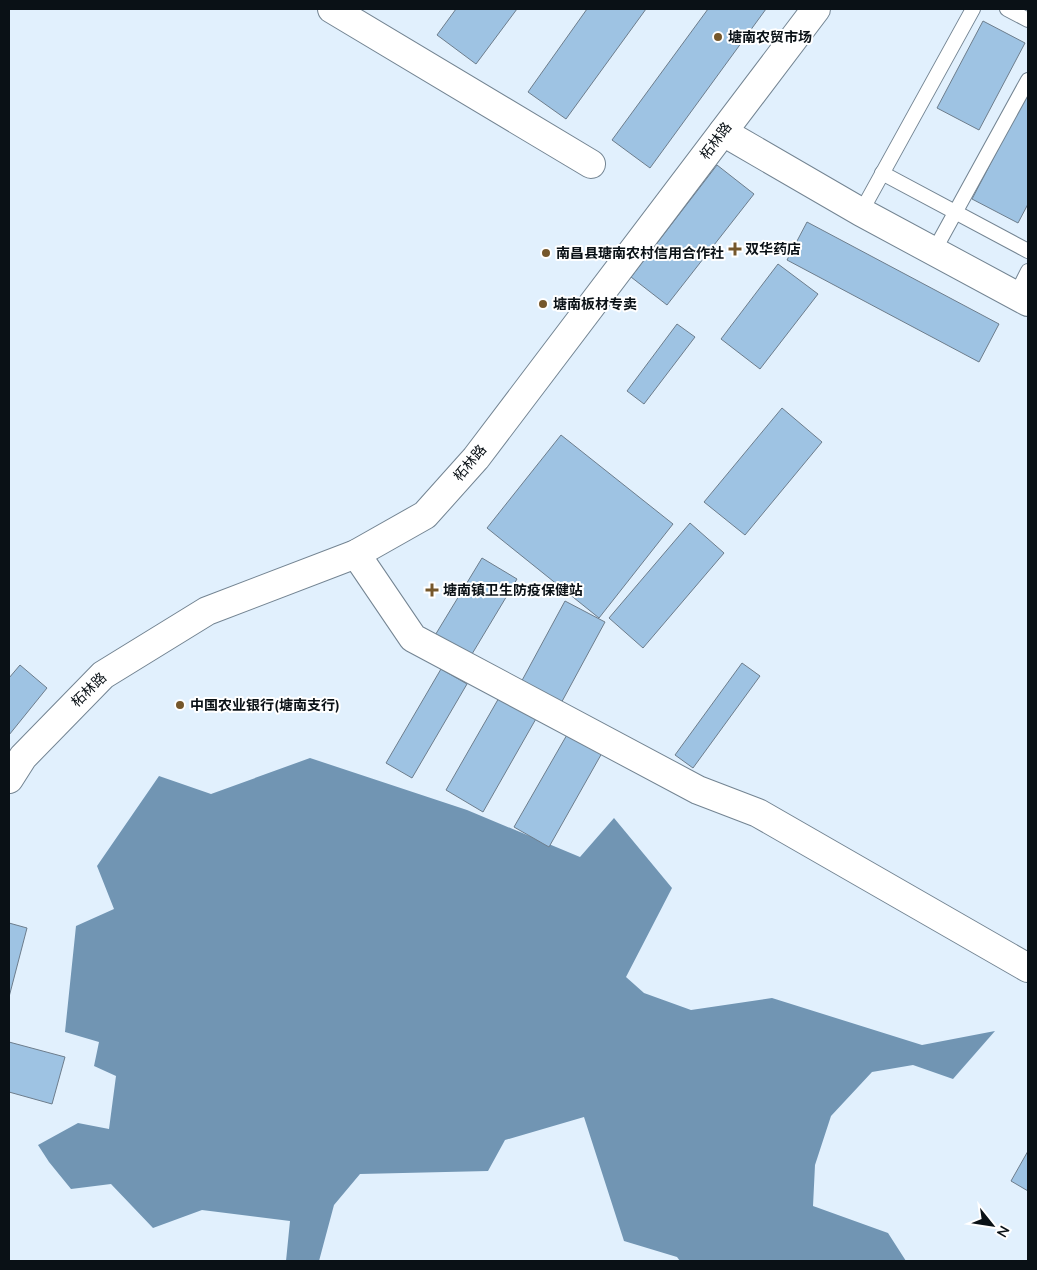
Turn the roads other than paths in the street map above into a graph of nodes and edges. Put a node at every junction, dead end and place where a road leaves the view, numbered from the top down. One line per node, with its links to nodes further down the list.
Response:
1 (332, 9): 8 (street)
2 (816, 9): 7 (street, 柘林路)
3 (973, 9): 9 (lane)
4 (1006, 9): 5 (lane)
5 (1028, 20)
6 (1028, 80): 11 (lane)
7 (723, 132): 10 (street); 16 (street, 柘林路)
8 (592, 164)
9 (882, 173): 10 (lane); 11 (lane)
10 (861, 212): 12 (street)
11 (955, 212): 12 (lane); 13 (lane)
12 (934, 251): 15 (street)
13 (1028, 251)
14 (1028, 271): 15 (lane)
15 (1022, 298)
16 (356, 554): 17 (street, 柘林路); 18 (street)
17 (9, 779)
18 (1028, 968)

